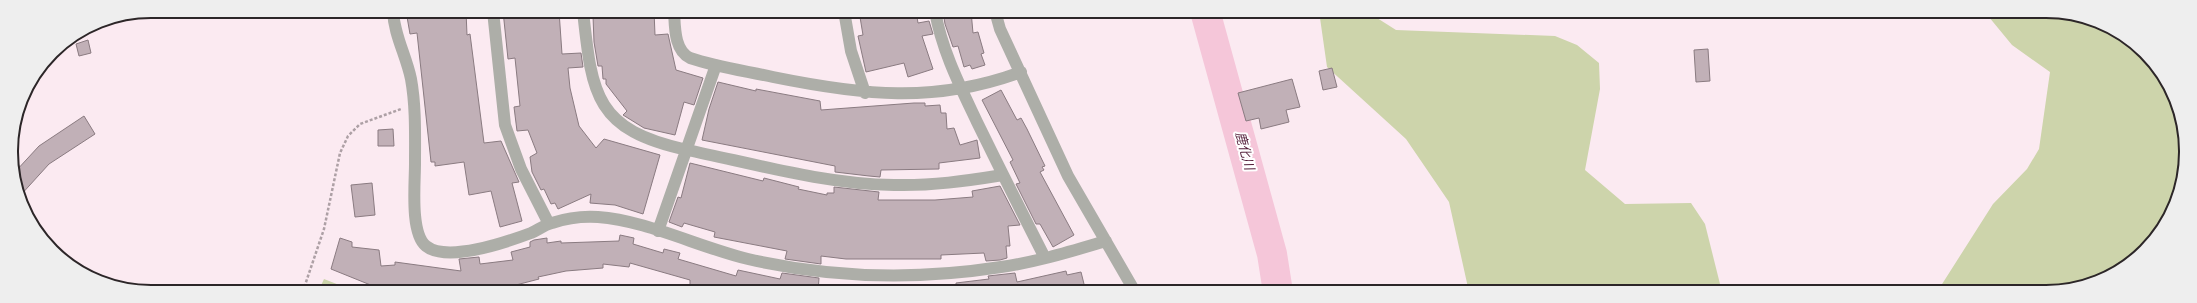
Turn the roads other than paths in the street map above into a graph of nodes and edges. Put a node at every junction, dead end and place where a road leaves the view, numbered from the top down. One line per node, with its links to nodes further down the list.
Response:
1 (394, 18): 14 (street)
2 (495, 18): 14 (street)
3 (584, 18): 12 (street)
4 (675, 18): 8 (street)
5 (845, 18): 11 (street)
6 (937, 18): 10 (street)
7 (997, 18): 9 (street)
8 (716, 65): 11 (street); 12 (street)
9 (1021, 72): 10 (street); 16 (street)
10 (962, 90): 11 (street); 13 (street)
11 (865, 93)
12 (687, 150): 13 (street); 15 (street)
13 (1003, 175): 17 (street)
14 (549, 224): 15 (street)
15 (658, 231): 17 (street)
16 (1106, 241): 17 (street); 18 (street)
17 (1046, 258)
18 (1131, 285)

